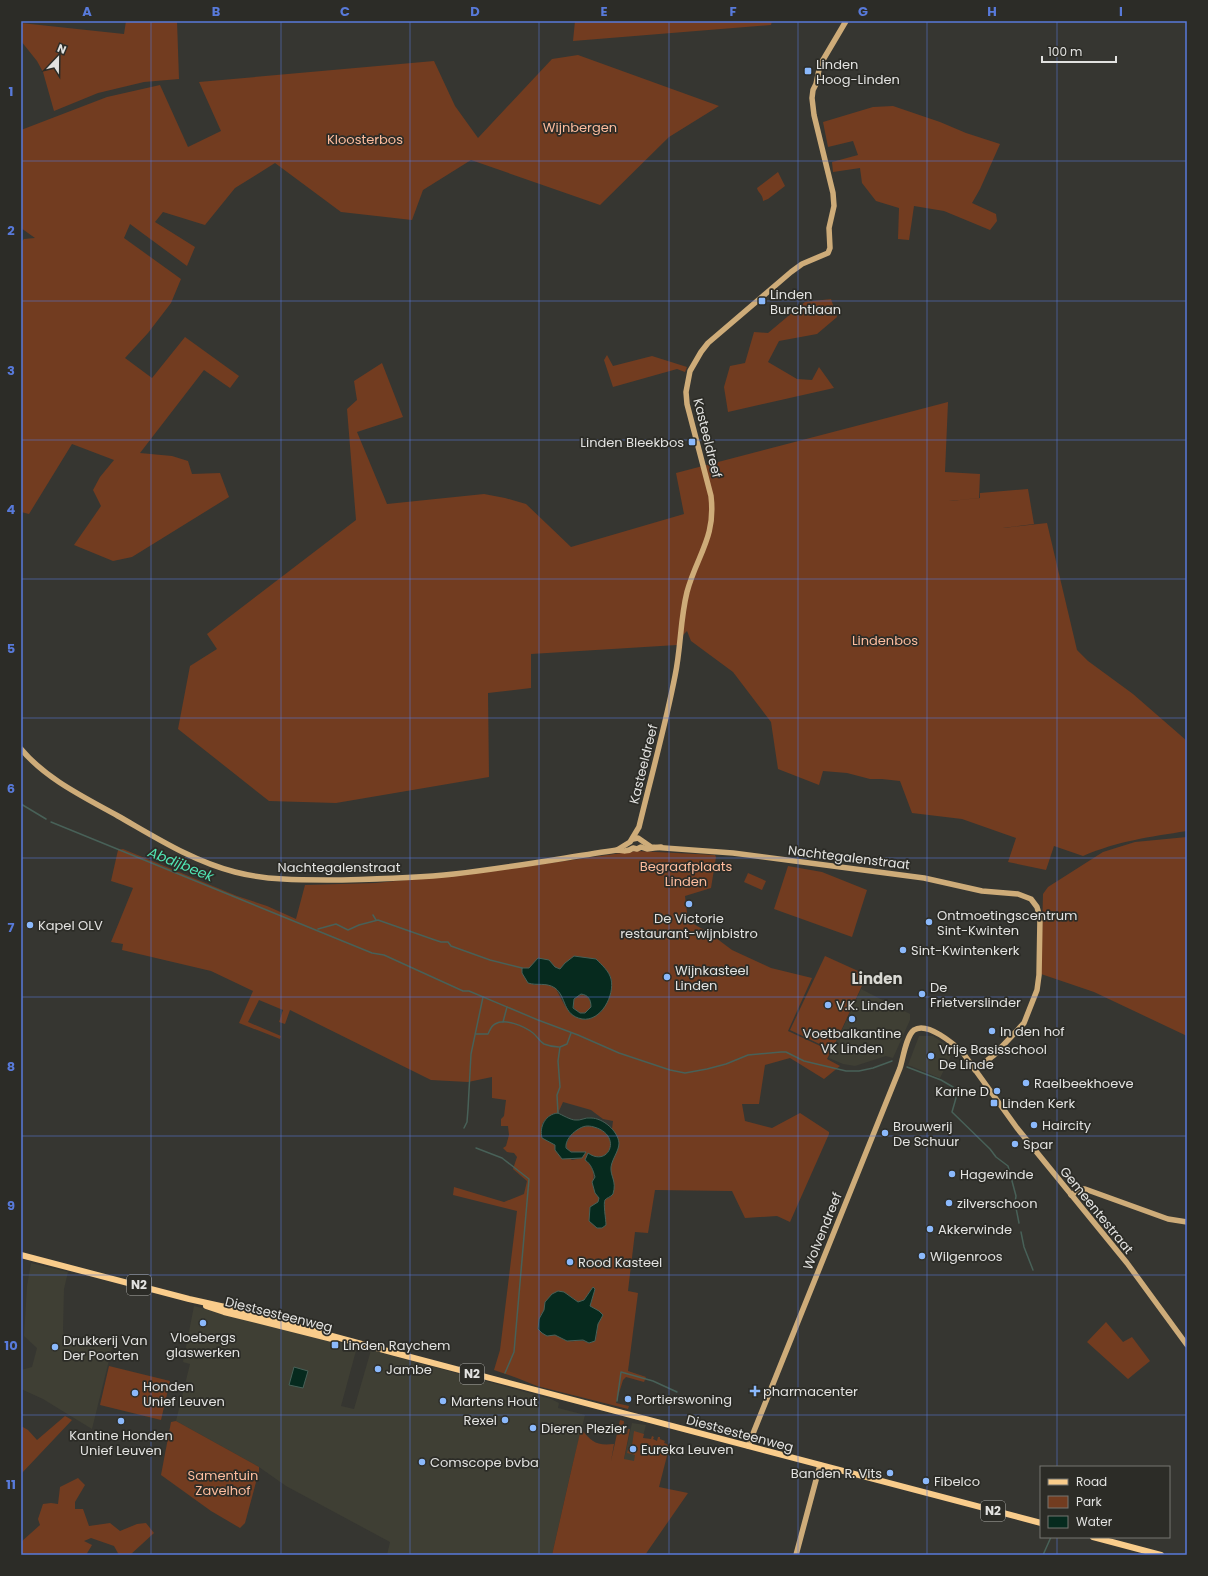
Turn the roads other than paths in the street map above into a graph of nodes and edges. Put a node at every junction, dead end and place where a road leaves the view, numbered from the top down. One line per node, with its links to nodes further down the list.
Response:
1 (846, 21): 3 (street, Kasteeldreef)
2 (21, 749): 7 (street, Nachtegalenstraat)
3 (639, 827): 4 (street, Kasteeldreef); 5 (street, Kasteeldreef)
4 (632, 840): 5 (street, Nachtegalenstraat); 6 (street); 7 (street, Nachtegalenstraat)
5 (641, 843): 6 (street, Nachtegalenstraat); 9 (street, Nachtegalenstraat)
6 (632, 848): 7 (street, Nachtegalenstraat)
7 (617, 850)
8 (919, 1028): 9 (street, Gemeentestraat); 14 (street, Wolvendreef)
9 (975, 1070): 10 (street, Gemeentestraat)
10 (1071, 1195): 11 (street); 13 (street, Gemeentestraat)
11 (1187, 1222)
12 (21, 1255): 14 (main road, Diestsesteenweg / N2)
13 (1187, 1345)
14 (748, 1446): 15 (main road, Diestsesteenweg / N2)
15 (820, 1465): 16 (main road, Diestsesteenweg / N2); 18 (street)
16 (1040, 1523)
17 (1097, 1538): 19 (main road)
18 (796, 1555)
19 (1162, 1555)

